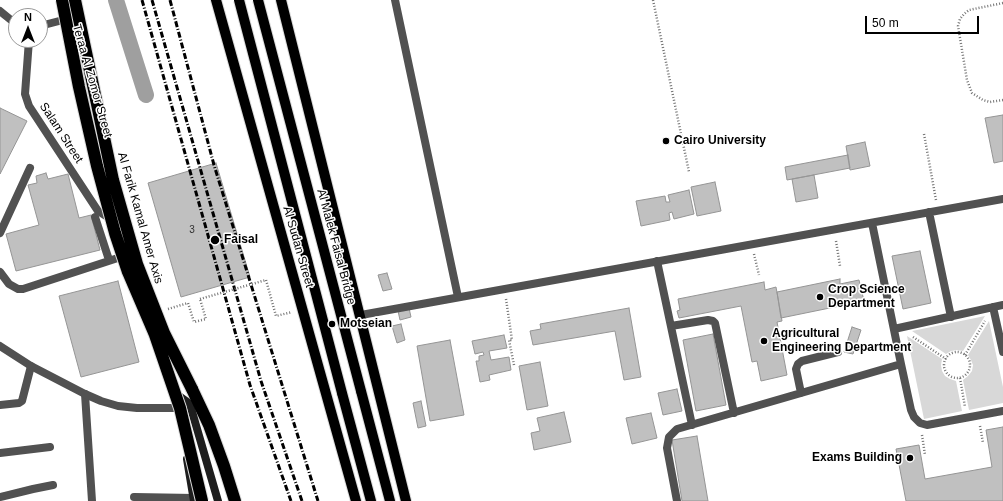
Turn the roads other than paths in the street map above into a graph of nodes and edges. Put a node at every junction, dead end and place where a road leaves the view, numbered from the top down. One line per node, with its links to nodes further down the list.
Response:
1 (58, 0): 9 (main road, Teraa Al Zomor Street)
2 (62, 0): 48 (highway, Al Farik Kamal Amer Axis, bridge)
3 (75, 0): 51 (highway, Al Farik Kamal Amer Axis, bridge)
4 (216, 0): 52 (main road, Al Sudan Street)
5 (239, 0): 53 (main road, bridge)
6 (258, 0): 54 (main road, Al Malek Faisal Bridge, bridge)
7 (281, 0): 26 (main road)
8 (395, 0): 23 (street)
9 (63, 20): 10 (street); 16 (main road, Teraa Al Zomor Street)
10 (48, 24)
11 (28, 48): 16 (street, Salam Street)
12 (30, 168): 18 (street)
13 (1003, 199): 14 (street)
14 (929, 212): 17 (street); 27 (street)
15 (95, 217): 20 (street)
16 (118, 218): 19 (main road, Teraa Al Zomor Street)
17 (872, 223): 21 (street); 29 (street)
18 (0, 233)
19 (130, 254): 20 (street); 37 (main road, Teraa Al Zomor Street)
20 (109, 260): 22 (street)
21 (657, 261): 23 (street); 28 (street)
22 (0, 272)
23 (458, 297): 26 (street)
24 (1003, 305): 25 (street)
25 (993, 307): 27 (street); 32 (street)
26 (361, 315): 55 (main road)
27 (951, 317): 29 (street)
28 (671, 326): 41 (street); 42 (street)
29 (897, 328): 33 (street)
30 (0, 346): 34 (street)
31 (838, 352): 35 (street)
32 (1003, 352)
33 (901, 364): 35 (street); 40 (street)
34 (31, 366): 36 (street); 38 (street)
35 (801, 393): 41 (street)
36 (86, 394): 39 (street); 49 (street)
37 (179, 396): 39 (main road, Teraa Al Zomor Street); 50 (main road, Teraa Al Zomor Street)
38 (0, 405)
39 (178, 408): 48 (main road, Teraa Al Zomor Street)
40 (1003, 411)
41 (734, 413): 42 (street)
42 (692, 425): 56 (street)
43 (50, 447): 44 (street)
44 (0, 453)
45 (53, 485): 46 (street)
46 (0, 497)
47 (134, 497): 48 (street)
48 (196, 500)
49 (92, 501)
50 (218, 501)
51 (235, 501)
52 (356, 501)
53 (371, 501)
54 (390, 501)
55 (406, 501)
56 (677, 501)

